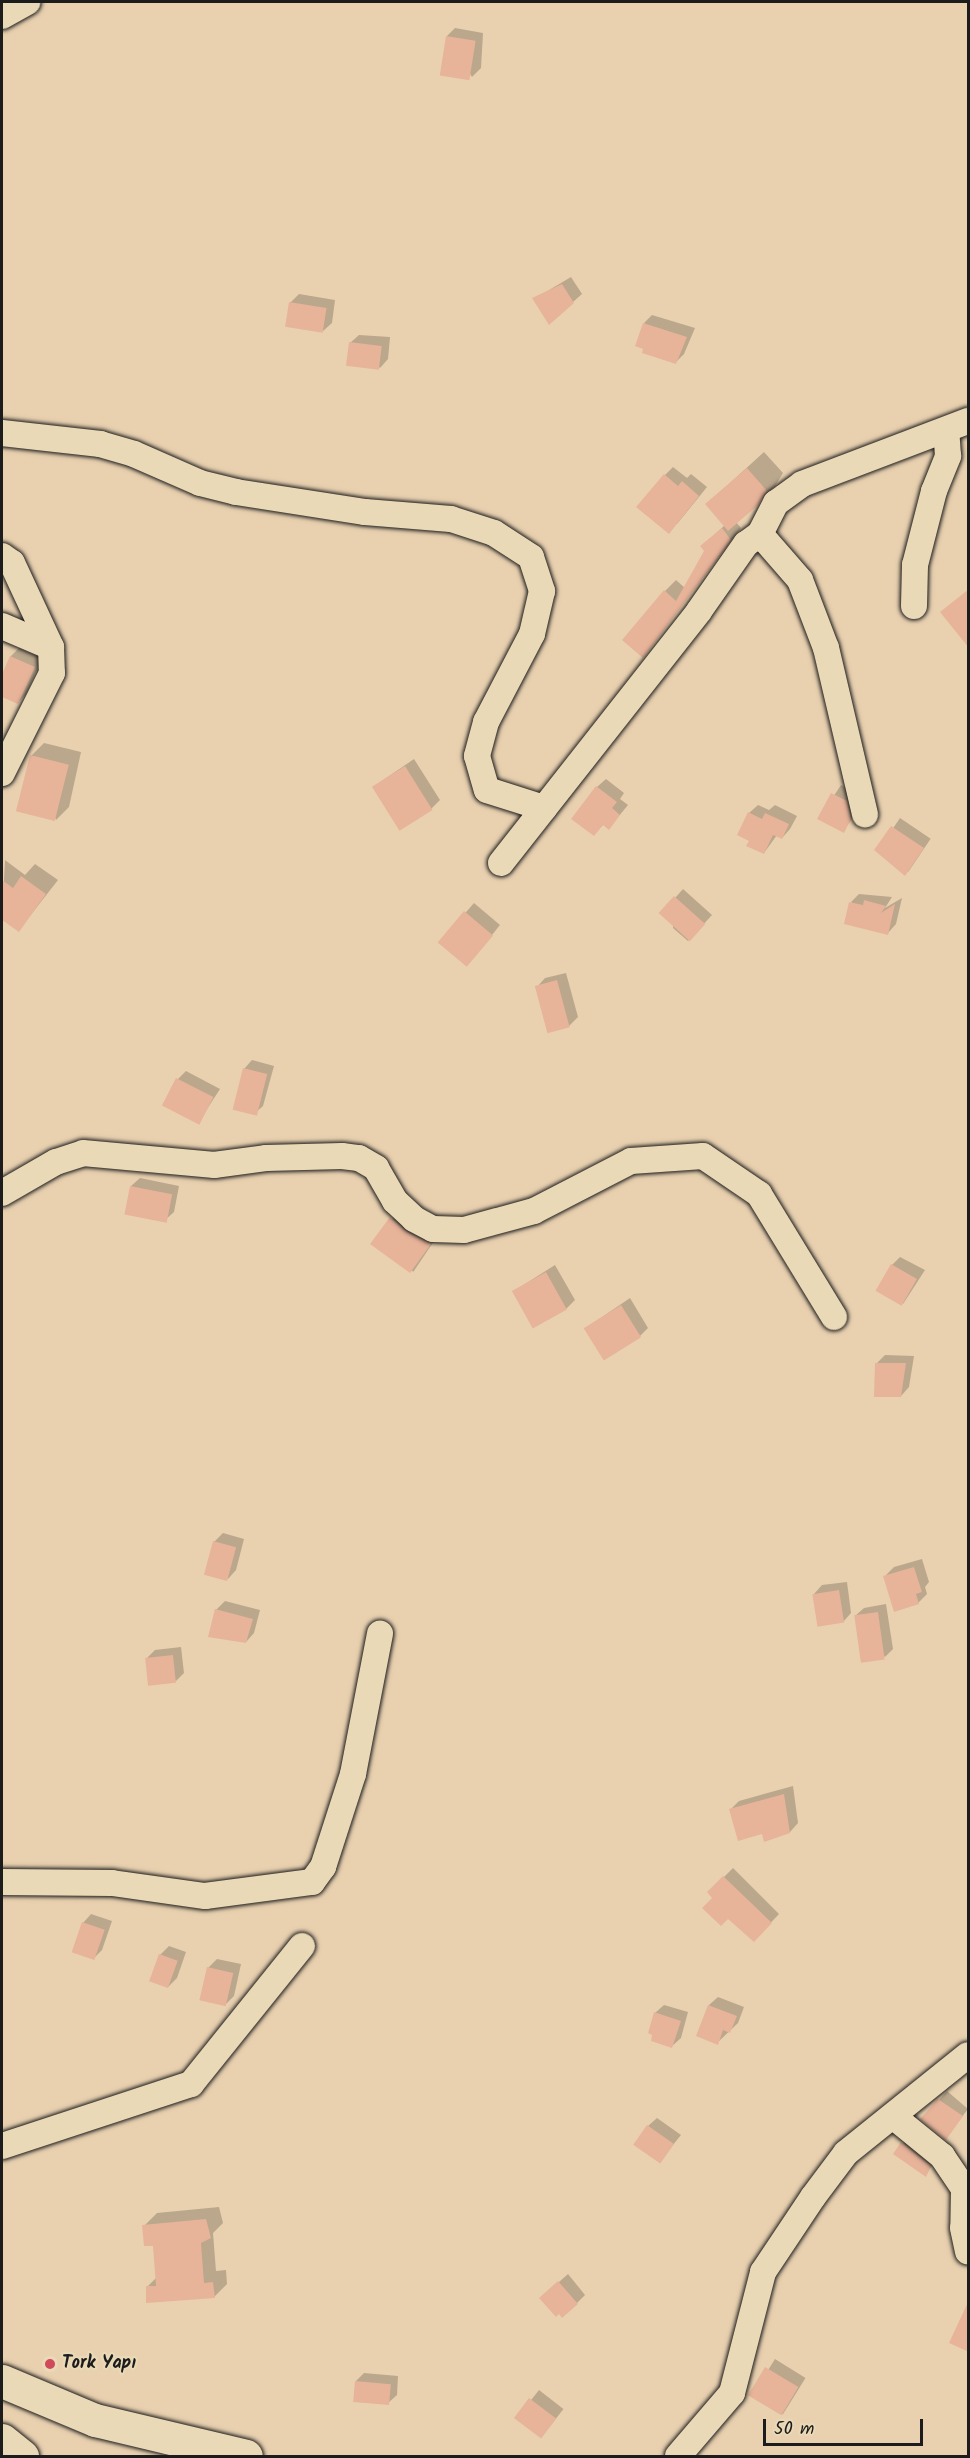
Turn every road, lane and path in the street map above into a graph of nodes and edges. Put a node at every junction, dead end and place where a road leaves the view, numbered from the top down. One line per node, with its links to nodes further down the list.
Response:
1 (27, 2): 2 (street)
2 (2, 16)
3 (957, 425): 5 (street); 7 (street)
4 (2, 433): 11 (street)
5 (760, 534): 11 (street); 12 (street)
6 (2, 556): 9 (street)
7 (914, 606)
8 (2, 626): 9 (street)
9 (51, 646): 10 (street)
10 (2, 773)
11 (544, 808): 13 (street)
12 (865, 814)
13 (501, 863)
14 (2, 1193): 15 (street)
15 (834, 1317)
16 (380, 1635): 17 (street)
17 (2, 1882)
18 (302, 1946): 21 (street)
19 (969, 2055): 20 (street)
20 (894, 2117): 22 (street); 27 (street)
21 (2, 2146)
22 (969, 2251)
23 (2, 2382): 26 (main road)
24 (2, 2440): 25 (main road)
25 (22, 2457)
26 (246, 2457)
27 (678, 2457)

